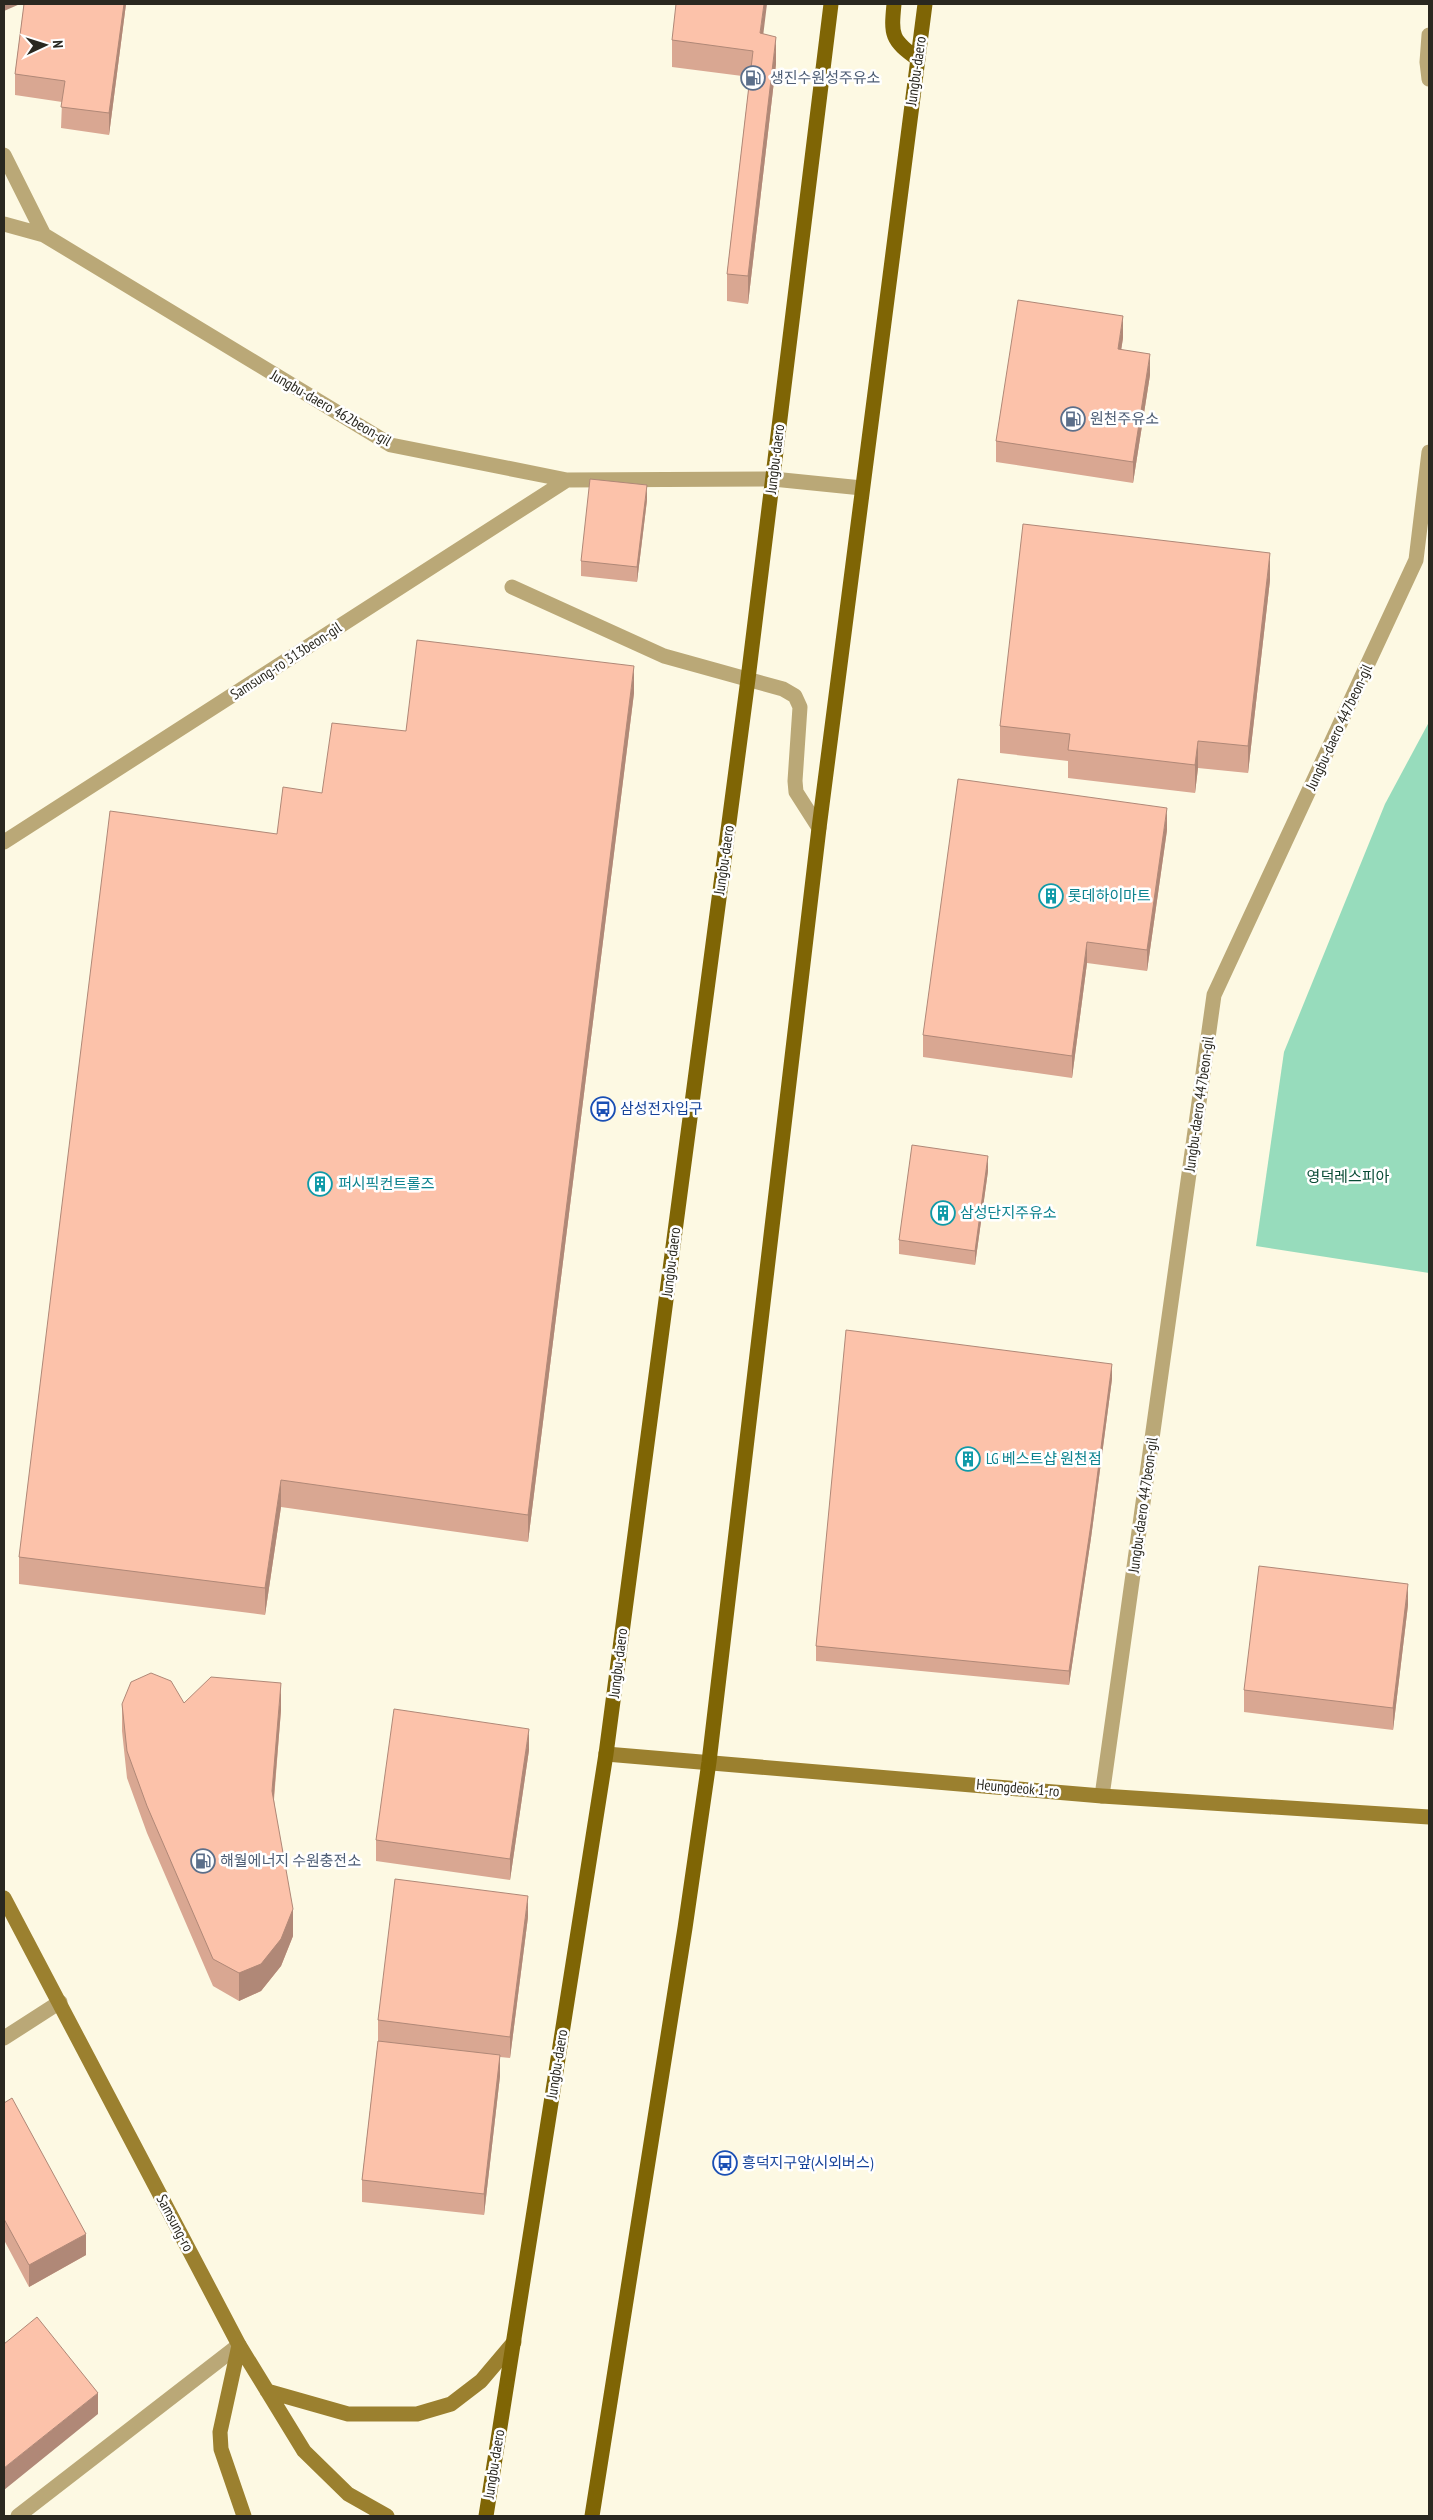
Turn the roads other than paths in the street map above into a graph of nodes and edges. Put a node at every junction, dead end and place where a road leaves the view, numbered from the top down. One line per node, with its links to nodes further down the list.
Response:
1 (831, 4): 11 (main road, Jungbu-daero)
2 (894, 4): 5 (main road)
3 (925, 4): 5 (main road, Jungbu-daero)
4 (1429, 35): 6 (street)
5 (918, 58): 13 (main road, Jungbu-daero)
6 (1429, 80)
7 (4, 155): 9 (street)
8 (4, 224): 9 (street, Jungbu-daero 462beon-gil)
9 (44, 235): 12 (street, Jungbu-daero 462beon-gil)
10 (1429, 452): 20 (street, Jungbu-daero 447beon-gil)
11 (773, 479): 12 (street, Jungbu-daero 462beon-gil); 13 (street, Jungbu-daero 462beon-gil); 15 (main road, Jungbu-daero)
12 (567, 480): 17 (street, Samsung-ro 313beon-gil)
13 (862, 488): 16 (main road, Jungbu-daero)
14 (512, 587): 15 (street)
15 (748, 678): 16 (street); 18 (main road, Jungbu-daero)
16 (820, 828): 19 (main road, Jungbu-daero)
17 (4, 842)
18 (606, 1754): 19 (street, Heungdeok 1-ro); 25 (main road, Jungbu-daero)
19 (708, 1762): 20 (street, Heungdeok 1-ro); 32 (main road, Jungbu-daero)
20 (1102, 1796): 21 (street, Heungdeok 1-ro)
21 (1429, 1817)
22 (4, 1898): 23 (street, Samsung-ro)
23 (60, 2002): 24 (street); 26 (street, Samsung-ro)
24 (4, 2038)
25 (514, 2342): 27 (street); 31 (main road, Jungbu-daero)
26 (239, 2345): 27 (street, Samsung-ro); 28 (street); 29 (street)
27 (268, 2391): 30 (street, Samsung-ro)
28 (18, 2516)
29 (244, 2516)
30 (386, 2516)
31 (486, 2516)
32 (592, 2516)

